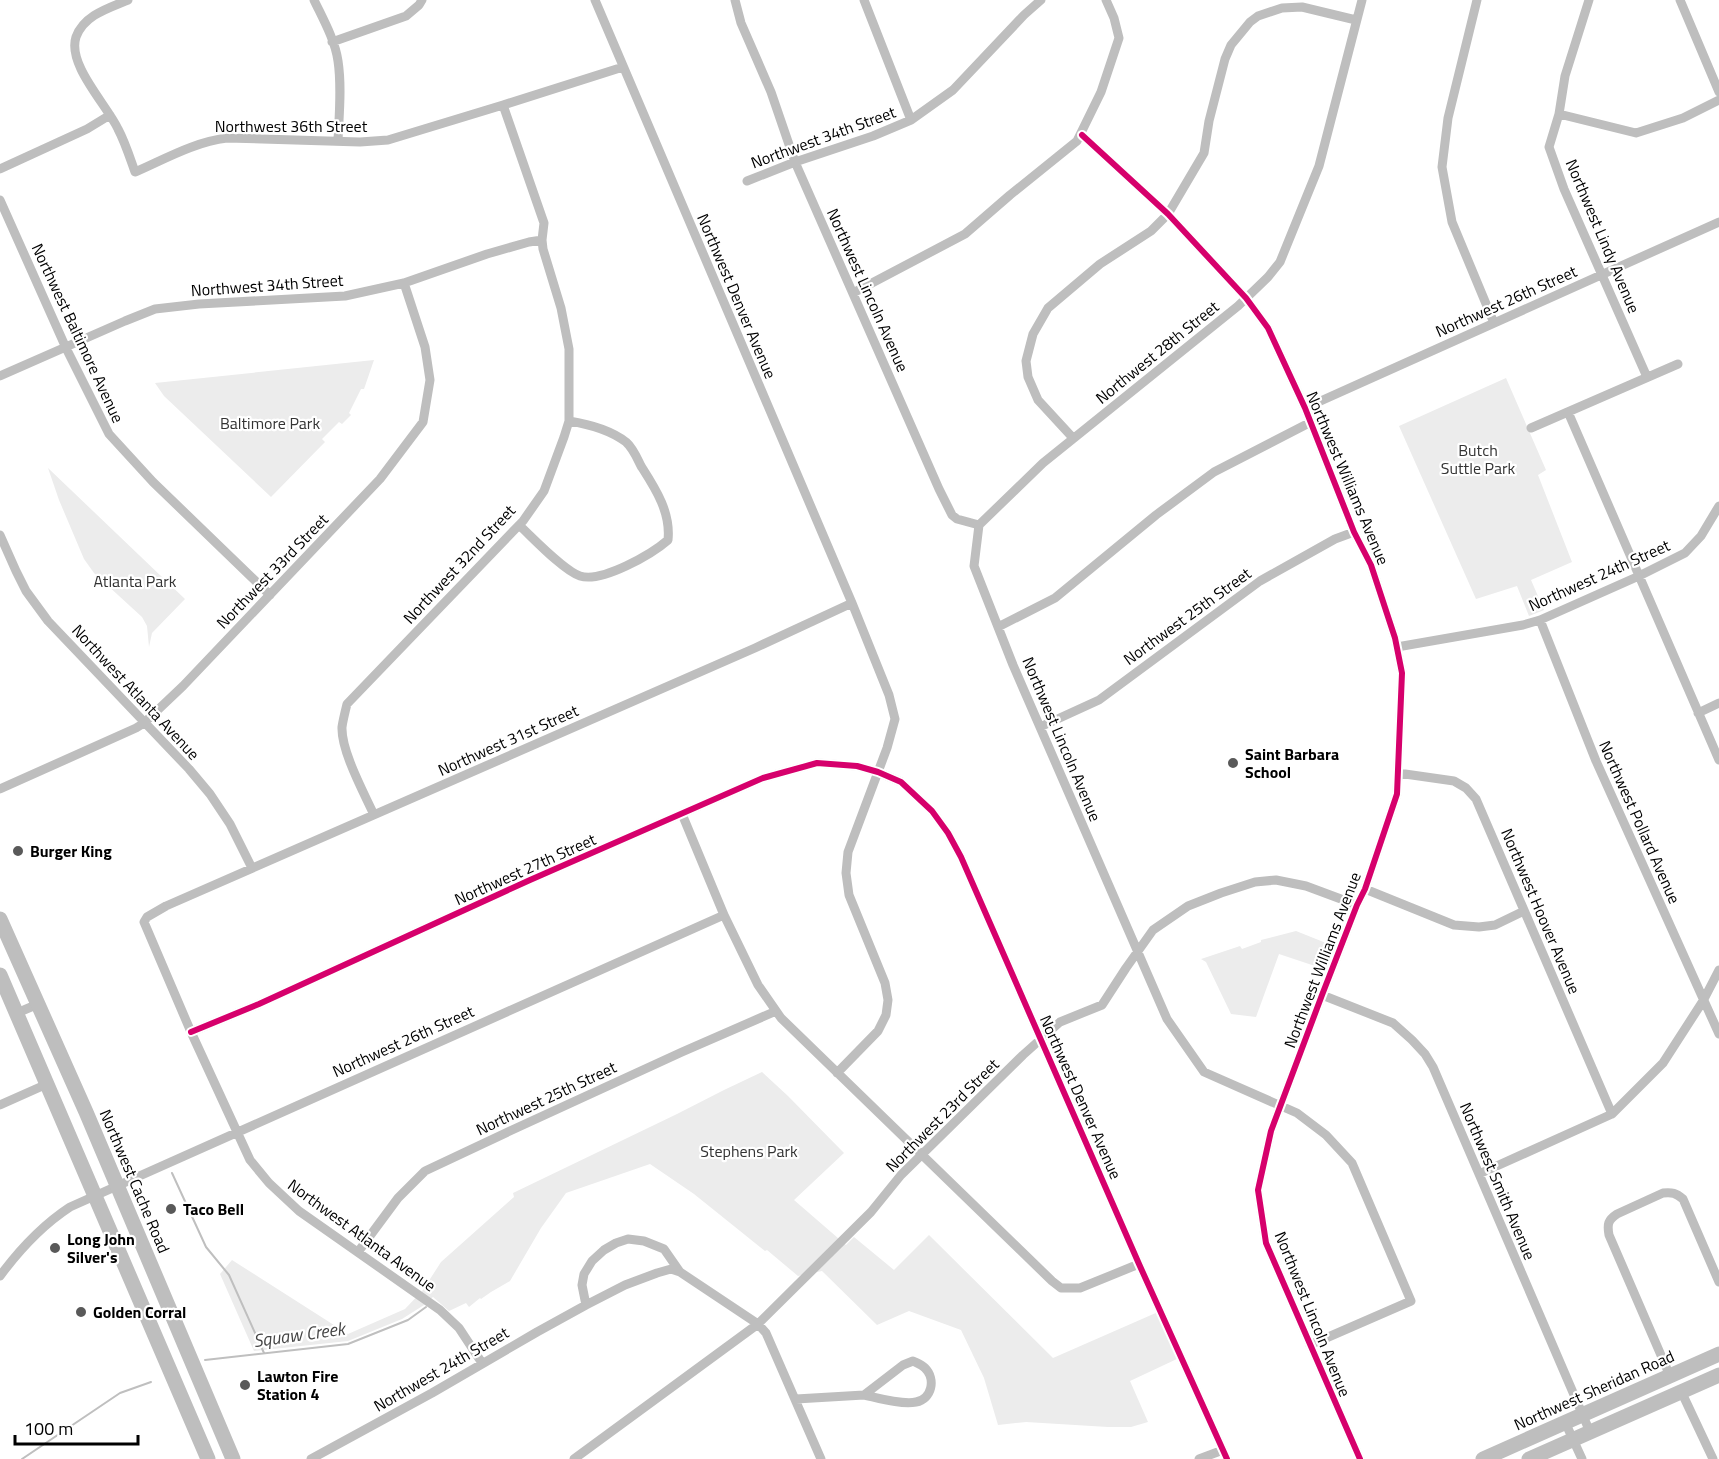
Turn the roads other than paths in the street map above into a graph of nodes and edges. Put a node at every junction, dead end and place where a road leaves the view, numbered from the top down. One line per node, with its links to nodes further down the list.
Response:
1 (128, 0): 20 (street)
2 (314, 0): 14 (street)
3 (422, 0): 14 (street)
4 (594, 0): 15 (street, Northwest Denver Avenue)
5 (735, 0): 24 (street, Northwest Lincoln Avenue)
6 (864, 0): 21 (street)
7 (1041, 0): 21 (street, Northwest 34th Street)
8 (1106, 0): 22 (street)
9 (1362, 0): 13 (street, Northwest 28th Street)
10 (1477, 0): 35 (street)
11 (1589, 0): 19 (street, Northwest Lindy Avenue)
12 (1680, 0): 16 (street)
13 (1356, 20): 28 (street); 34 (street, Northwest 28th Street)
14 (332, 42): 23 (street)
15 (623, 67): 18 (street, Northwest 36th Street); 53 (street, Northwest Denver Avenue)
16 (1719, 92)
17 (1719, 100): 19 (street)
18 (504, 105): 23 (street, Northwest 36th Street); 30 (street, Northwest 32nd Street)
19 (1559, 114): 31 (street, Northwest Lindy Avenue)
20 (110, 115): 23 (street, Northwest 36th Street); 25 (street)
21 (911, 120): 24 (street, Northwest 34th Street)
22 (1082, 135): 28 (street, Northwest Williams Avenue); 33 (street)
23 (338, 141)
24 (795, 162): 26 (street, Northwest 34th Street); 33 (street, Northwest Lincoln Avenue)
25 (0, 169)
26 (747, 181)
27 (0, 200): 36 (street, Northwest Baltimore Avenue)
28 (1168, 214): 34 (street, Northwest Williams Avenue); 45 (street)
29 (1719, 222): 31 (street, Northwest 26th Street)
30 (542, 240): 32 (street, Northwest 34th Street); 42 (street, Northwest 32nd Street)
31 (1602, 274): 35 (street, Northwest 26th Street); 39 (street, Northwest Lindy Avenue)
32 (404, 282): 36 (street, Northwest 34th Street); 52 (street, Northwest 33rd Street)
33 (853, 293): 48 (street, Northwest Lincoln Avenue)
34 (1246, 298): 40 (street, Northwest Williams Avenue); 45 (street, Northwest 28th Street)
35 (1494, 323): 40 (street, Northwest 26th Street)
36 (66, 348): 38 (street, Northwest 34th Street); 52 (street, Northwest Baltimore Avenue)
37 (1678, 364): 39 (street)
38 (0, 376)
39 (1647, 377): 41 (street)
40 (1305, 408): 43 (street, Northwest Williams Avenue)
41 (1568, 412): 44 (street); 51 (street)
42 (568, 421): 47 (street, Northwest 32nd Street); 47 (street)
43 (1311, 422): 49 (street, Northwest Williams Avenue); 55 (street)
44 (1531, 428)
45 (1073, 438): 48 (street, Northwest 28th Street)
46 (1719, 506): 51 (street, Northwest 24th Street)
47 (519, 525): 66 (street, Northwest 32nd Street)
48 (980, 525): 55 (street, Northwest Lincoln Avenue)
49 (1354, 532): 56 (street, Northwest Williams Avenue); 60 (street, Northwest 25th Street)
50 (0, 535): 59 (street, Northwest Atlanta Avenue)
51 (1639, 576): 54 (street, Northwest 24th Street); 58 (street)
52 (270, 595): 59 (street, Northwest 33rd Street)
53 (852, 603): 62 (street); 66 (street, Northwest 31st Street)
54 (1540, 620): 56 (street, Northwest 24th Street); 78 (street, Northwest Pollard Avenue)
55 (998, 627): 60 (street, Northwest Lincoln Avenue)
56 (1397, 647): 63 (street, Northwest Williams Avenue)
57 (1719, 703): 58 (street)
58 (1698, 712): 61 (street)
59 (144, 723): 64 (street, Northwest 33rd Street); 67 (street, Northwest Atlanta Avenue)
60 (1040, 727): 74 (street, Northwest Lincoln Avenue)
61 (1719, 760)
62 (878, 772): 65 (street, Northwest 27th Street); 84 (street, Northwest Denver Avenue); 85 (street)
63 (1398, 773): 68 (street, Northwest Williams Avenue); 70 (street, Northwest Hoover Avenue)
64 (0, 789)
65 (682, 814): 71 (street); 82 (street, Northwest 27th Street)
66 (374, 815): 67 (street, Northwest 31st Street)
67 (252, 868): 73 (street, Northwest 31st Street)
68 (1365, 889): 69 (street, Northwest Williams Avenue); 70 (street)
69 (1358, 905): 74 (street, Northwest 23rd Street); 77 (street, Northwest Williams Avenue)
70 (1524, 911): 89 (street, Northwest Hoover Avenue)
71 (724, 915): 80 (street); 90 (street, Northwest 26th Street)
72 (0, 919): 79 (main road, Northwest Cache Road)
73 (146, 925): 82 (street, Northwest Atlanta Avenue)
74 (1138, 951): 84 (street, Northwest 23rd Street); 88 (street, Northwest Lincoln Avenue)
75 (1719, 970): 78 (street)
76 (0, 975): 81 (main road)
77 (1322, 995): 88 (street, Northwest Williams Avenue); 92 (street, Northwest Smith Avenue)
78 (1703, 1001): 83 (street, Northwest Pollard Avenue); 89 (street)
79 (38, 1004): 81 (street); 93 (main road, Northwest Cache Road)
80 (776, 1011): 85 (street); 95 (street, Northwest 25th Street)
81 (17, 1013): 86 (main road)
82 (191, 1032): 90 (street, Northwest Atlanta Avenue)
83 (1719, 1034)
84 (1041, 1039): 91 (street, Northwest 23rd Street); 96 (street, Northwest Denver Avenue)
85 (837, 1073): 91 (street)
86 (47, 1084): 87 (street); 94 (main road)
87 (0, 1105)
88 (1280, 1106): 102 (street, Northwest Lincoln Avenue); 102 (street)
89 (1612, 1114): 92 (street)
90 (237, 1132): 93 (street, Northwest 26th Street); 95 (street, Northwest Atlanta Avenue)
91 (922, 1155): 96 (street); 101 (street, Northwest 23rd Street)
92 (1479, 1174): 110 (street, Northwest Smith Avenue)
93 (117, 1186): 94 (street, Northwest 26th Street); 116 (main road, Northwest Cache Road)
94 (95, 1196): 98 (street, Northwest 26th Street); 115 (main road)
95 (358, 1252): 104 (street, Northwest Atlanta Avenue)
96 (1139, 1264): 114 (street, Northwest Denver Avenue)
97 (680, 1272): 100 (street, Northwest 24th Street); 100 (street); 101 (street)
98 (0, 1276)
99 (1719, 1282): 106 (street)
100 (586, 1305): 104 (street, Northwest 24th Street)
101 (758, 1324): 109 (street); 118 (street, Northwest 23rd Street)
102 (1310, 1345): 121 (street, Northwest Lincoln Avenue)
103 (1719, 1354): 106 (main road, Northwest Sheridan Road)
104 (482, 1364): 117 (street, Northwest 24th Street)
105 (1719, 1375): 107 (main road)
106 (1670, 1376): 110 (main road, Northwest Sheridan Road)
107 (1681, 1391): 112 (main road); 125 (street)
108 (864, 1395): 108 (street); 109 (street)
109 (796, 1399): 119 (street)
110 (1582, 1415): 111 (main road, Northwest Sheridan Road); 112 (street, Northwest Smith Avenue)
111 (1565, 1422): 113 (street); 122 (main road, Northwest Sheridan Road)
112 (1590, 1432): 113 (main road)
113 (1573, 1439): 123 (main road); 124 (street)
114 (1225, 1454): 120 (street)
115 (208, 1459)
116 (233, 1459)
117 (311, 1459)
118 (574, 1459)
119 (821, 1459)
120 (1199, 1459)
121 (1360, 1459)
122 (1483, 1459)
123 (1529, 1459)
124 (1582, 1459)
125 (1713, 1459)

